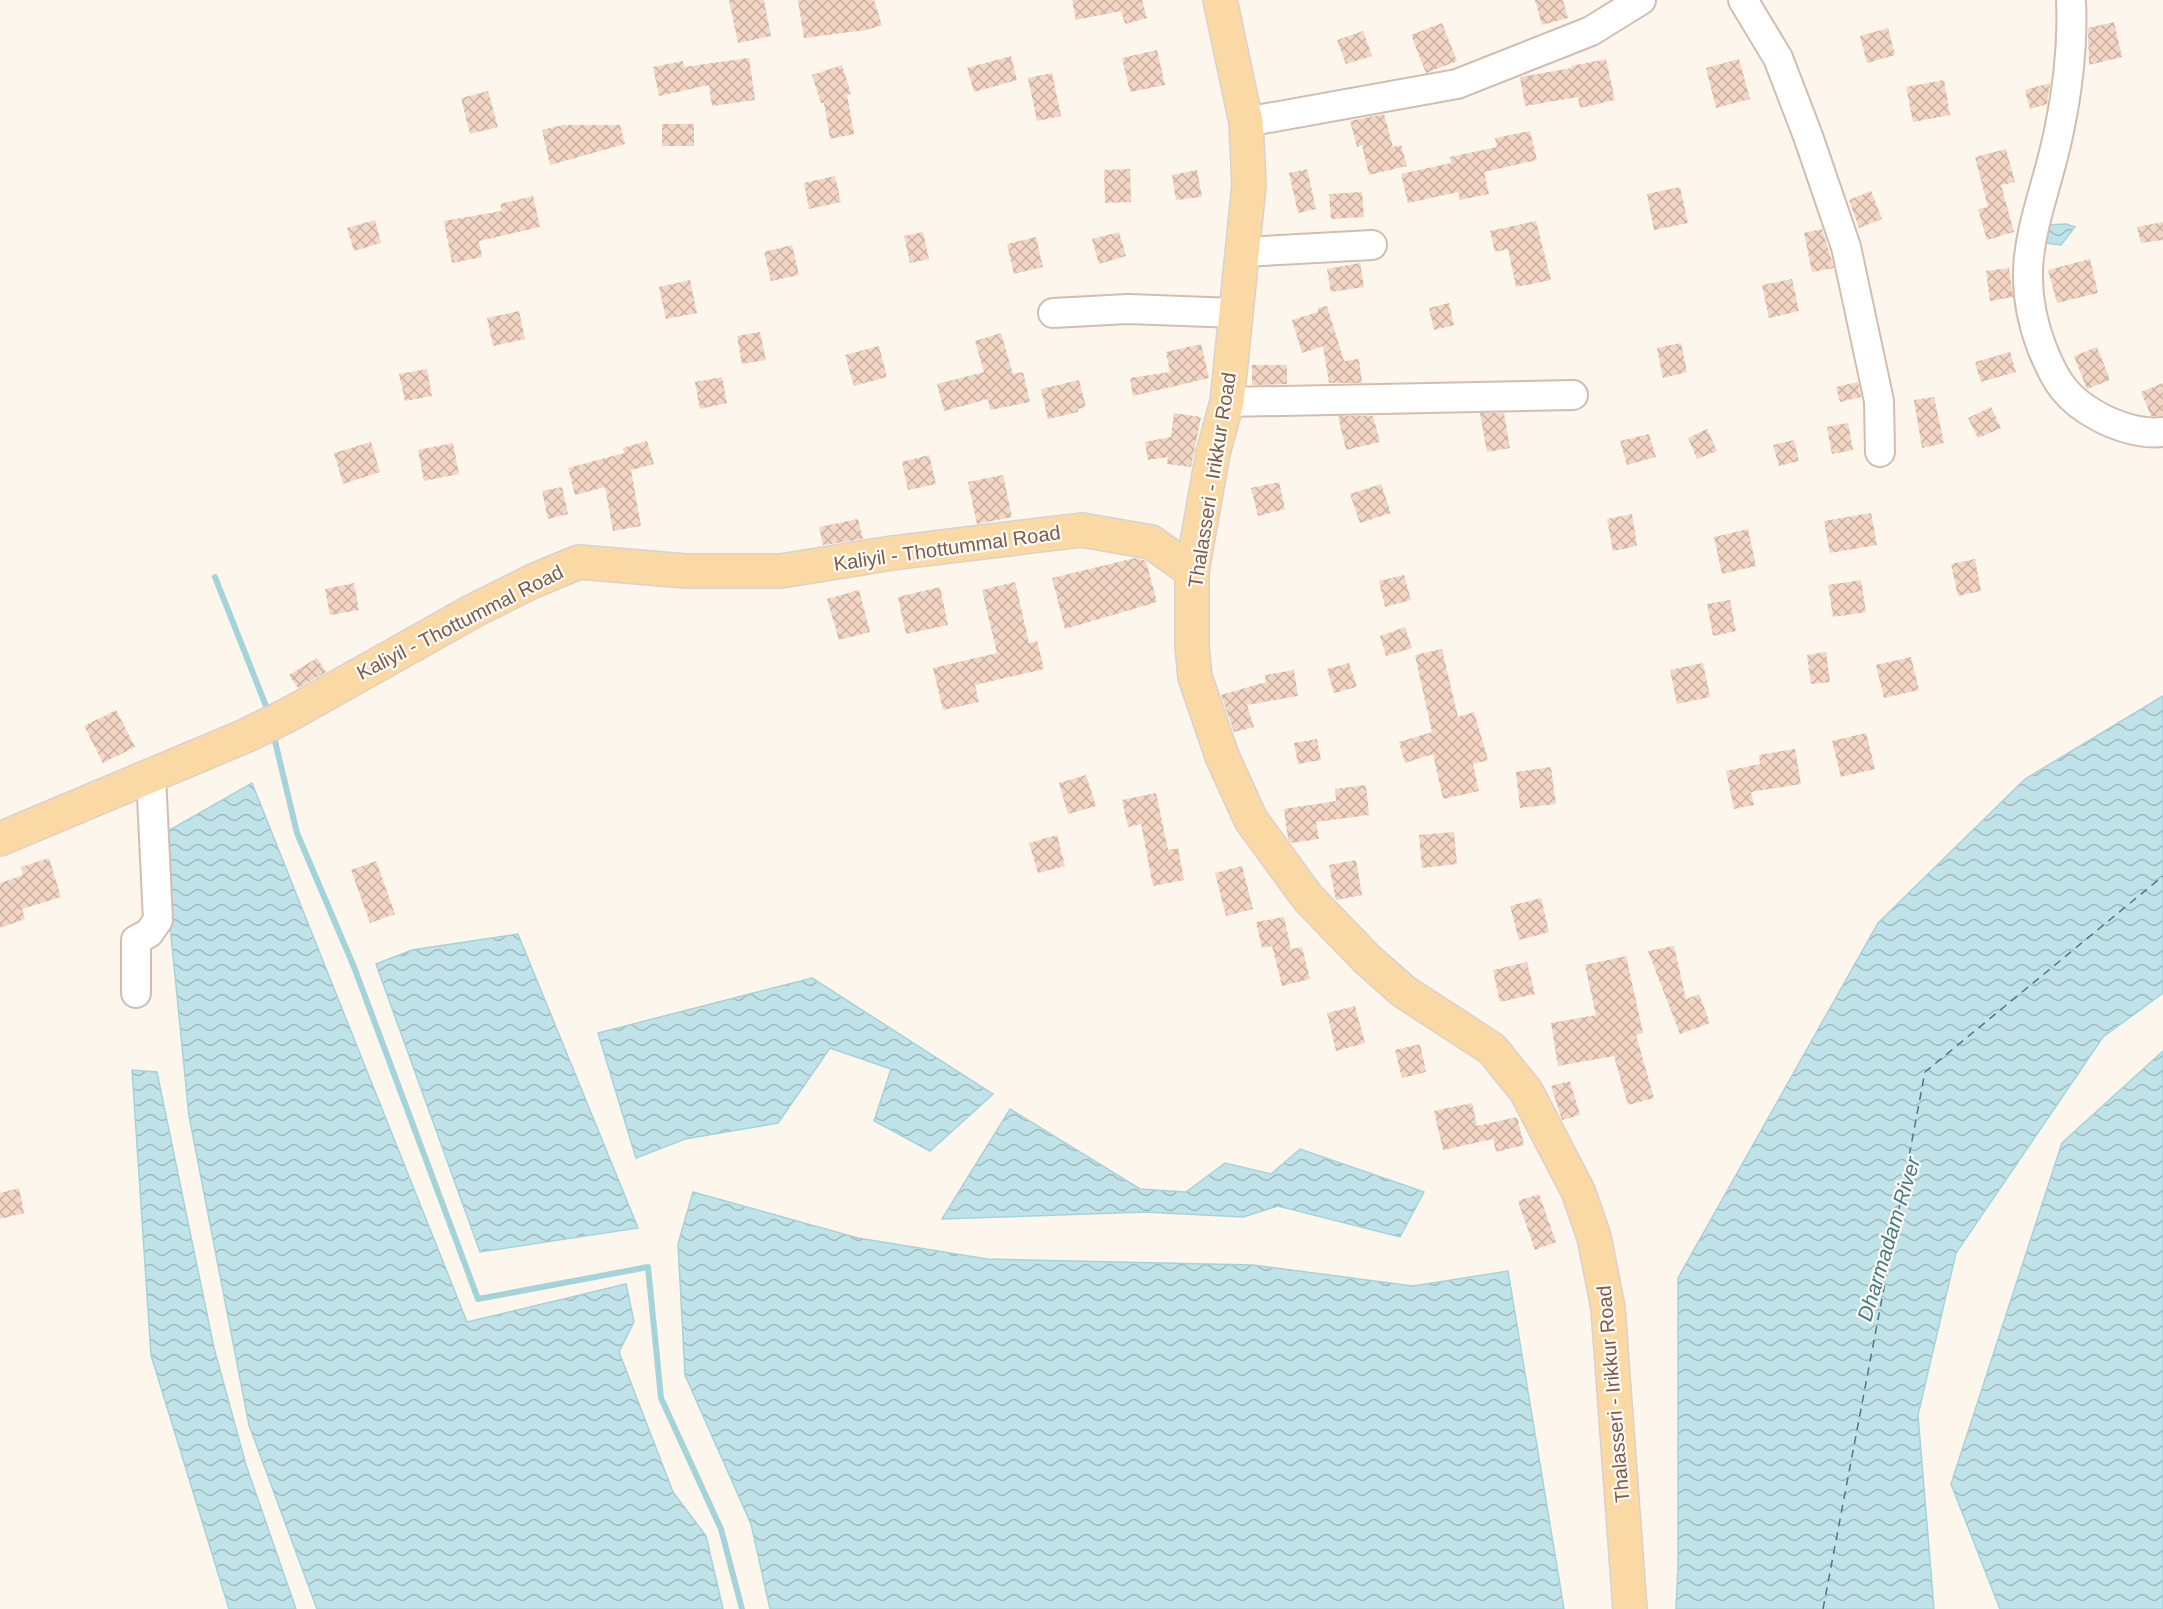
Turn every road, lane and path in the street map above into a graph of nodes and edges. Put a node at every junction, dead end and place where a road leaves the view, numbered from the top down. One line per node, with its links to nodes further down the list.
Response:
1 (1220, 0): 5 (main road, Thalasseri - Irikkur Road)
2 (1641, 0): 5 (street)
3 (1743, 0): 13 (street)
4 (2071, 0): 12 (street)
5 (1246, 122): 7 (main road, Thalasseri - Irikkur Road)
6 (1372, 245): 7 (street)
7 (1243, 252): 9 (main road, Thalasseri - Irikkur Road)
8 (1053, 313): 9 (street)
9 (1236, 313): 11 (main road, Thalasseri - Irikkur Road)
10 (1573, 395): 11 (street)
11 (1227, 402): 14 (main road, Thalasseri - Irikkur Road)
12 (2163, 432)
13 (1880, 452)
14 (1192, 571): 15 (main road, Kaliyil - Thottummal Road); 18 (main road, Thalasseri - Irikkur Road)
15 (151, 776): 16 (main road, Kaliyil - Thottummal Road); 17 (street)
16 (0, 839)
17 (136, 993)
18 (1630, 1609)

